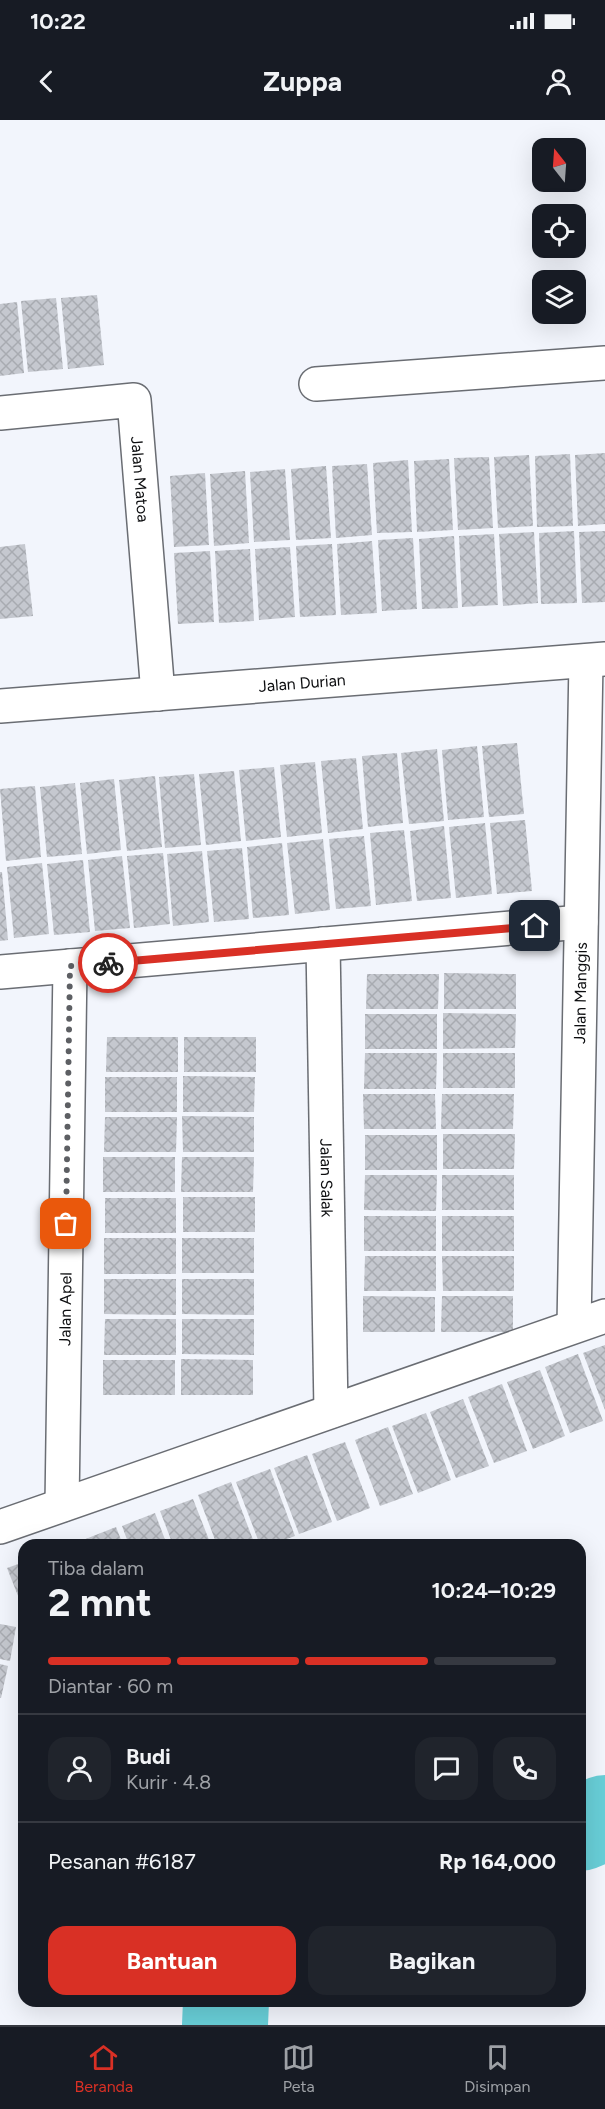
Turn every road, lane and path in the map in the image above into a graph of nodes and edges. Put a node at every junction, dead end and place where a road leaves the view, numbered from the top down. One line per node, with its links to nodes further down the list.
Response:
1 (605, 363): 2 (street)
2 (316, 384)
3 (0, 413): 5 (street, Jalan Matoa)
4 (595, 660): 5 (street, Jalan Durian); 7 (street, Jalan Manggis)
5 (158, 694): 6 (street, Jalan Durian)
6 (0, 706)
7 (581, 922): 8 (street); 12 (street, Jalan Manggis)
8 (323, 944): 9 (street); 13 (street, Jalan Salak)
9 (70, 966): 10 (street); 14 (street, Jalan Apel)
10 (0, 972)
11 (605, 1316): 12 (street)
12 (574, 1326): 13 (street)
13 (331, 1411): 14 (street)
14 (62, 1506): 15 (street)
15 (0, 1527)

